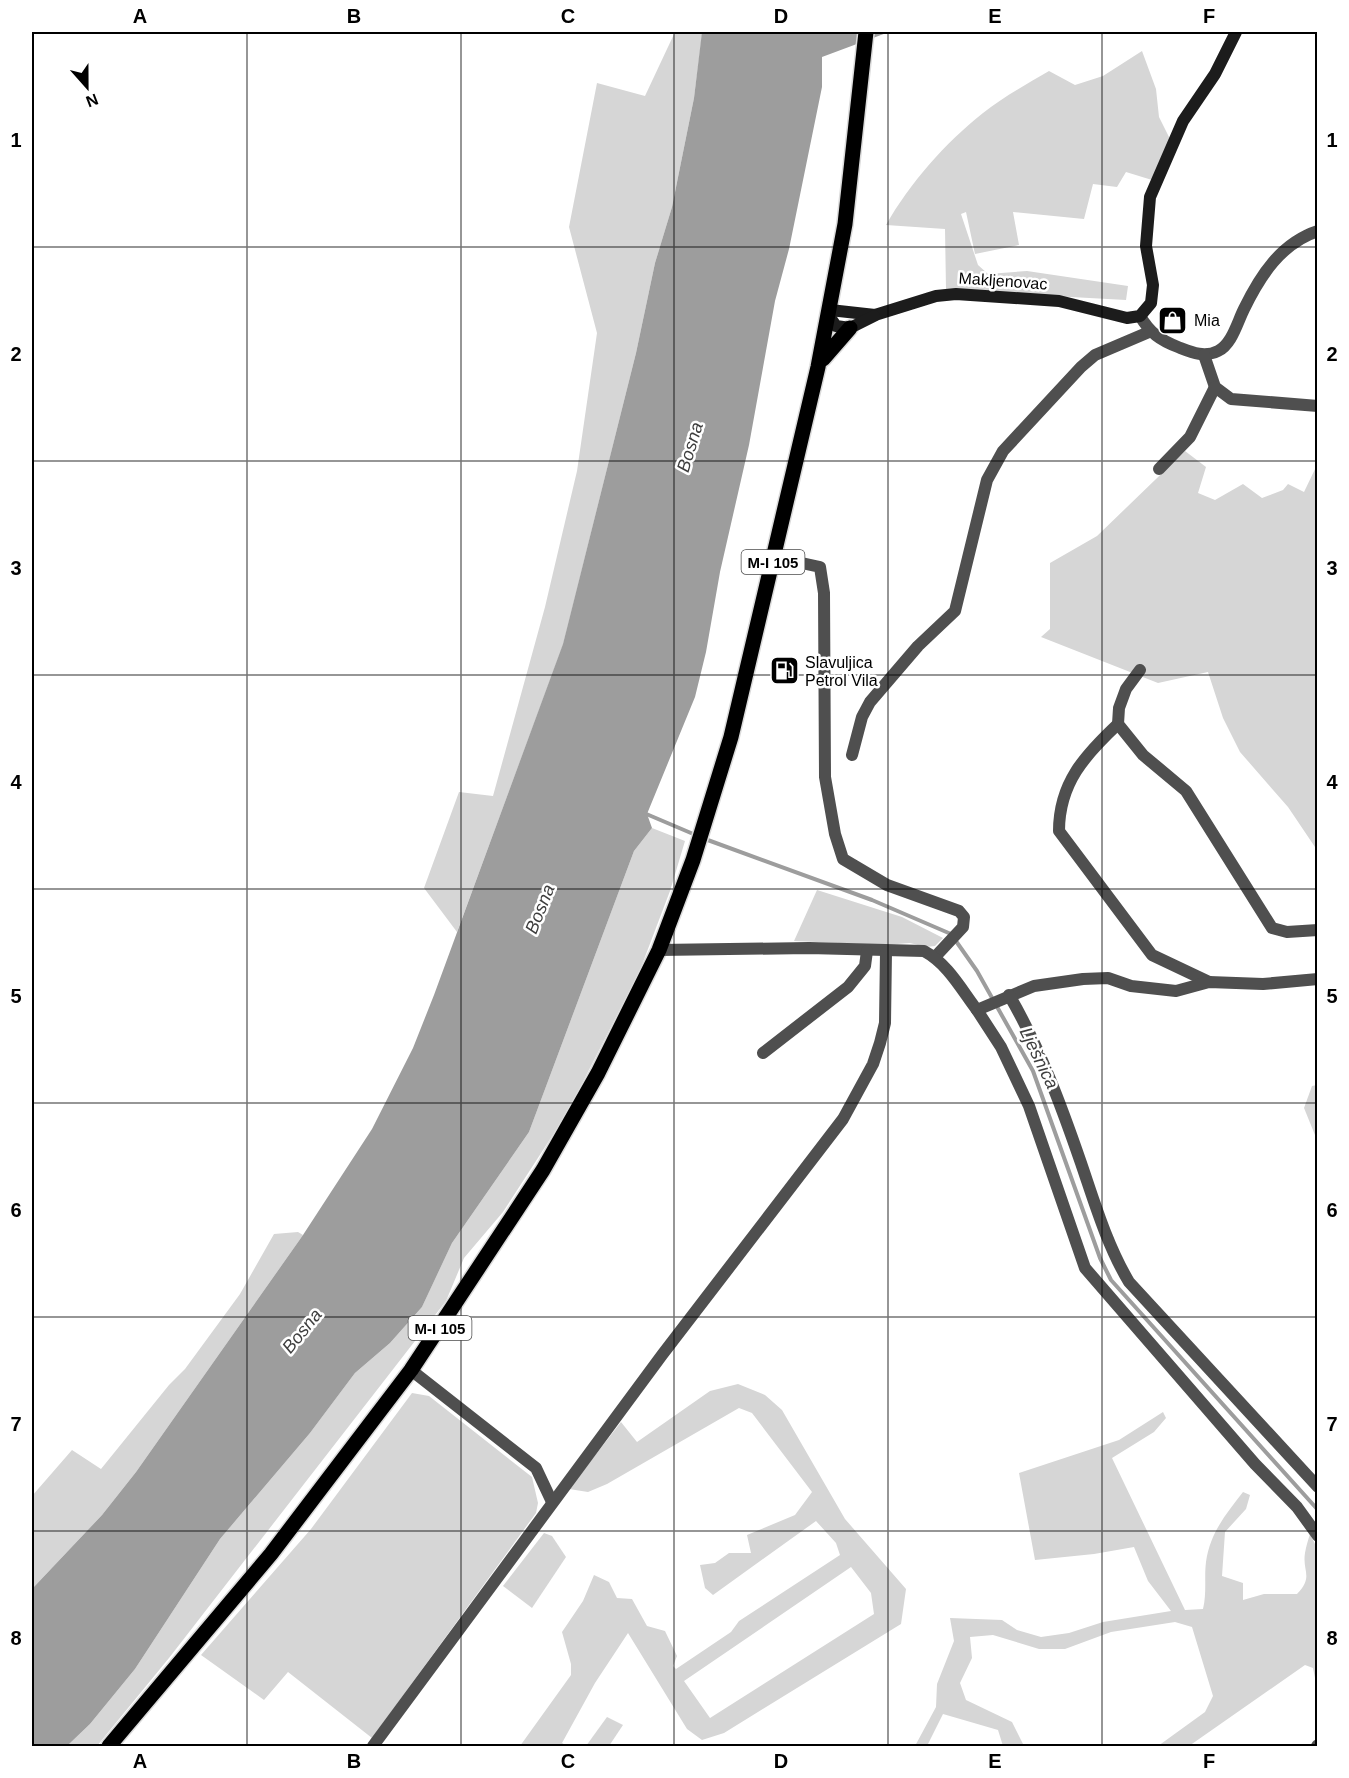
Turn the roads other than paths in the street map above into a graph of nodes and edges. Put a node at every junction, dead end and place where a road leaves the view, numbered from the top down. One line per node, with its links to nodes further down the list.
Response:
1 (866, 32): 4 (main road, M-I 105)
2 (1236, 32): 6 (street)
3 (1317, 231): 9 (street)
4 (829, 313): 5 (street, Makljenovac); 7 (street); 10 (main road, M-I 105)
5 (875, 315): 6 (street, Makljenovac); 7 (street)
6 (1140, 316): 8 (street)
7 (850, 328): 10 (main road)
8 (1149, 332): 9 (street); 17 (street)
9 (1204, 355): 11 (street)
10 (818, 367): 14 (main road, M-I 105)
11 (1215, 387): 12 (street); 13 (street)
12 (1317, 406)
13 (1159, 469)
14 (774, 557): 19 (main road, M-I 105); 22 (street)
15 (1140, 670): 16 (street)
16 (1118, 724): 18 (street); 24 (street)
17 (852, 755)
18 (1317, 930)
19 (659, 950): 20 (street); 28 (main road, M-I 105)
20 (867, 951): 21 (street); 27 (street)
21 (886, 952): 22 (street); 30 (street)
22 (934, 957): 26 (street)
23 (1317, 979): 24 (street)
24 (1209, 982): 25 (street)
25 (1007, 997): 26 (street); 29 (street)
26 (982, 1009): 31 (street)
27 (763, 1053)
28 (411, 1370): 30 (street); 32 (main road, M-I 105)
29 (1317, 1487)
30 (552, 1502): 33 (street)
31 (1317, 1536)
32 (109, 1746)
33 (373, 1746)

